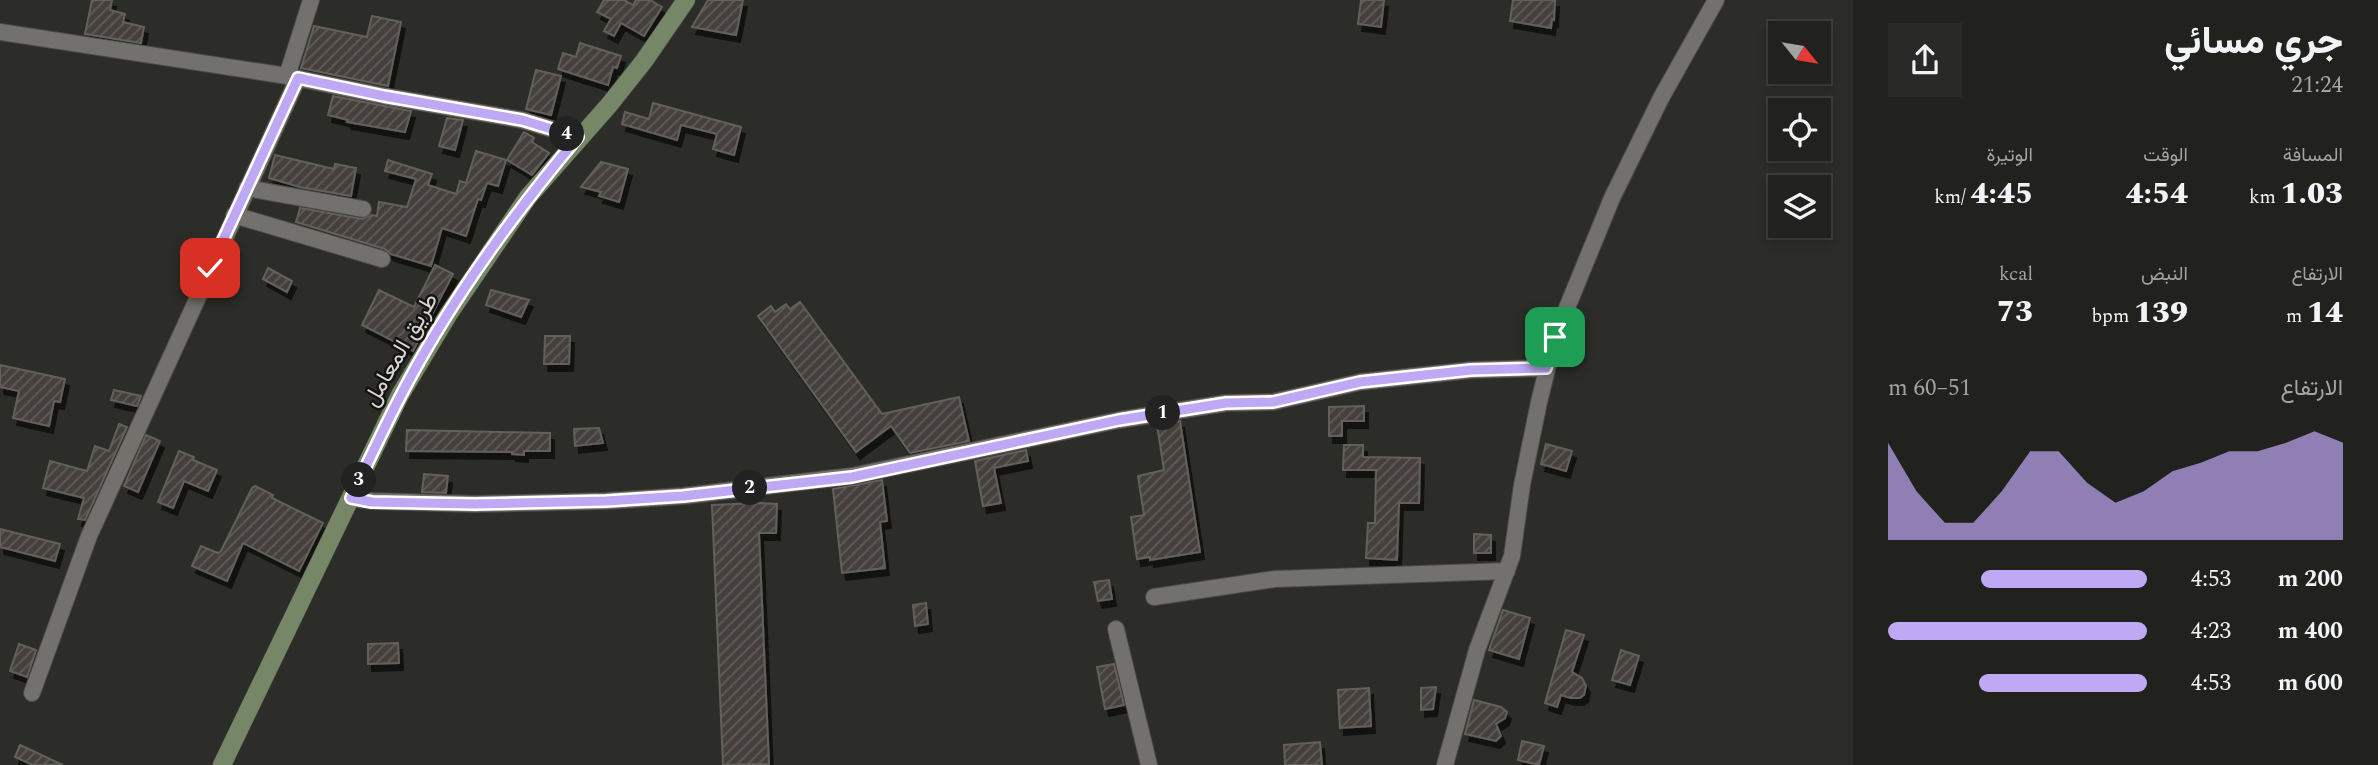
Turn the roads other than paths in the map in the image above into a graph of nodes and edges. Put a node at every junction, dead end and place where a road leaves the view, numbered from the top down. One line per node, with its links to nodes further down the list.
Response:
1 (311, 0): 5 (street)
2 (686, 0): 6 (main road, طريق المعامل)
3 (1716, 0): 11 (street)
4 (0, 32): 5 (street)
5 (293, 77): 6 (street); 7 (street)
6 (578, 137): 12 (main road, طريق المعامل)
7 (247, 188): 8 (street); 9 (street)
8 (363, 209)
9 (234, 215): 10 (street); 16 (street)
10 (382, 259)
11 (1546, 368): 12 (street); 13 (street)
12 (351, 498): 17 (main road, طريق المعامل)
13 (1507, 571): 14 (street); 19 (street)
14 (1154, 597)
15 (1116, 629): 18 (street)
16 (32, 693)
17 (222, 765)
18 (1149, 765)
19 (1445, 765)

